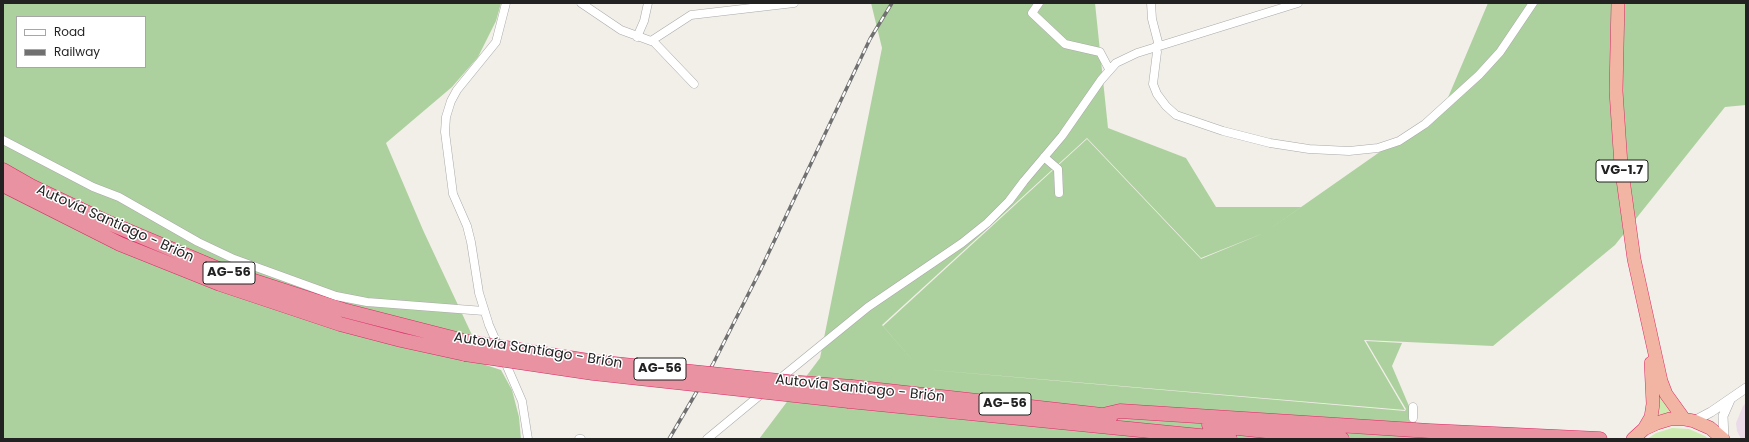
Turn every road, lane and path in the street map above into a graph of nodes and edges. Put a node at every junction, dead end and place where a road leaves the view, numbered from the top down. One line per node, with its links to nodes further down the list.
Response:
1 (506, 3): 20 (street)
2 (581, 3): 10 (street)
3 (648, 3): 10 (street)
4 (794, 3): 11 (street)
5 (1039, 3): 13 (street)
6 (1151, 3): 12 (street)
7 (1298, 3): 12 (street)
8 (1532, 3): 12 (street)
9 (1618, 3): 21 (highway, VG-1.7)
10 (637, 37): 11 (street)
11 (653, 41): 14 (street)
12 (1157, 46): 13 (street)
13 (1109, 69): 16 (street)
14 (694, 84)
15 (3, 140): 20 (street)
16 (1044, 157): 19 (street); 32 (street)
17 (3, 170): 22 (highway, Autovía Santiago - Brión / AG-56)
18 (3, 185): 22 (highway, Autovía Santiago - Brión / AG-56)
19 (1059, 193)
20 (484, 311): 31 (street)
21 (1650, 337): 28 (highway, VG-1.7); 30 (highway, VG-1.7)
22 (467, 348): 26 (highway, Autovía Santiago - Brión / AG-56, bridge); 29 (highway, Autovía Santiago - Brión / AG-56, bridge)
23 (1746, 388): 24 (street)
24 (1733, 396): 28 (street); 38 (street)
25 (1413, 407): 27 (street)
26 (1103, 415): 35 (highway, Autovía Santiago - Brión / AG-56); 36 (highway)
27 (1414, 418)
28 (1689, 420): 30 (highway); 38 (highway)
29 (1116, 428): 33 (highway); 34 (highway, Autovía Santiago - Brión / AG-56)
30 (1644, 429): 37 (highway)
31 (528, 439)
32 (707, 439)
33 (1155, 439)
34 (1230, 439)
35 (1342, 439)
36 (1600, 439)
37 (1633, 439)
38 (1723, 439)

